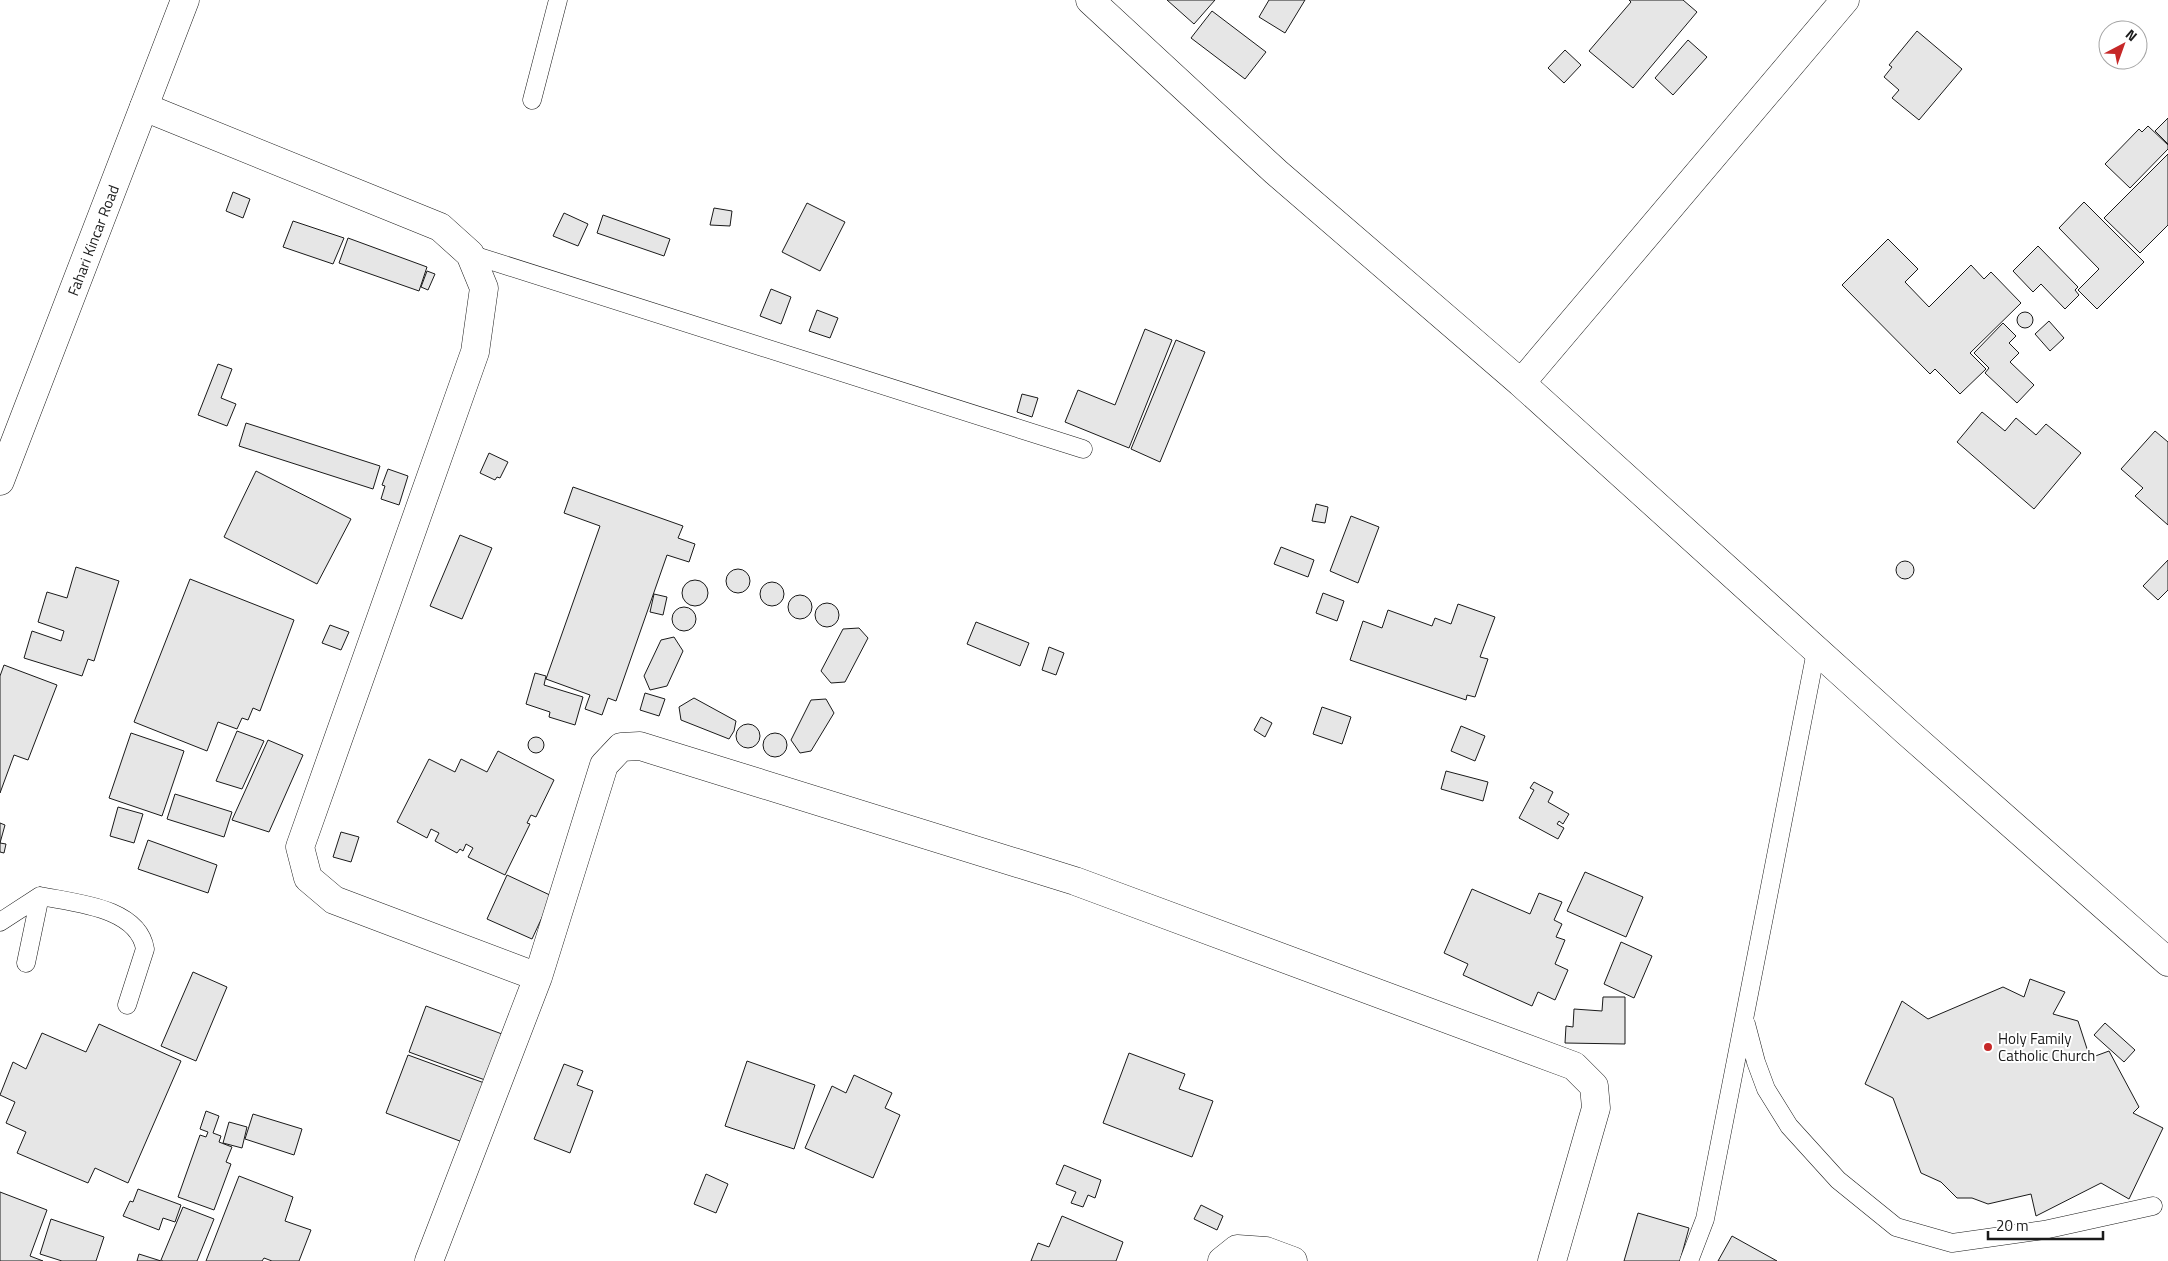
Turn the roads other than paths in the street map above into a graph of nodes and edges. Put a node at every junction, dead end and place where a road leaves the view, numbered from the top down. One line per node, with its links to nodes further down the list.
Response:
1 (185, 0): 6 (street, Fahari Kincar Road)
2 (558, 0): 5 (lane)
3 (1090, 0): 8 (street)
4 (1832, 4): 8 (street)
5 (532, 100)
6 (144, 106): 7 (street); 10 (street, Fahari Kincar Road)
7 (470, 254): 9 (lane); 16 (street)
8 (1521, 383): 11 (street)
9 (1084, 449)
10 (0, 481)
11 (1816, 651): 14 (street); 18 (lane)
12 (40, 896): 13 (lane); 15 (lane); 17 (lane)
13 (0, 922)
14 (2168, 962)
15 (26, 963)
16 (538, 977): 20 (street); 23 (street)
17 (127, 1005)
18 (1745, 1019): 19 (lane); 24 (lane)
19 (2153, 1206)
20 (429, 1261)
21 (1222, 1261): 22 (street)
22 (1293, 1261)
23 (1552, 1261)
24 (1689, 1261)

